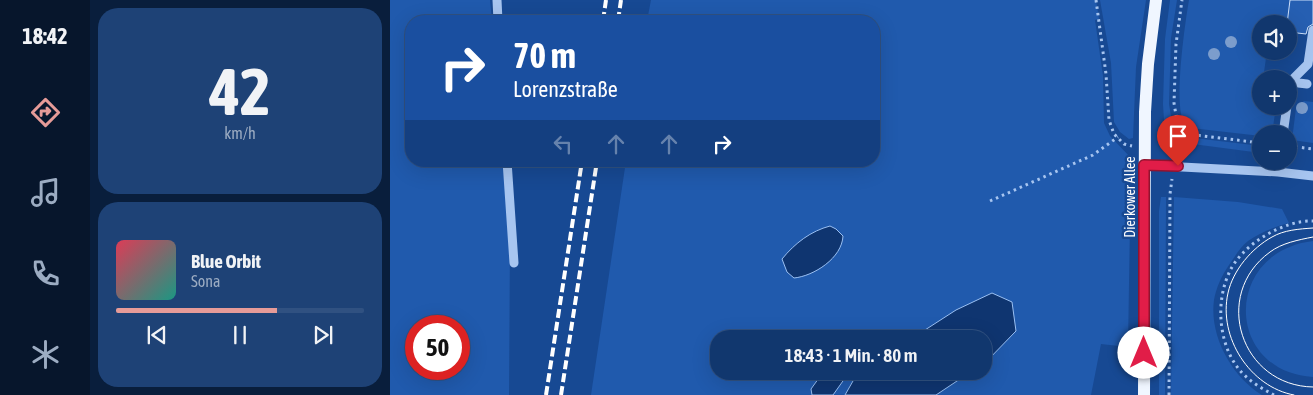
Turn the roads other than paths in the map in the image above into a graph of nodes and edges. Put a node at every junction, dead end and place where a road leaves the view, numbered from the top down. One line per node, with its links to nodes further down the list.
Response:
1 (497, 0): 3 (street)
2 (1156, 0): 9 (main road, Dierkower Allee)
3 (498, 15)
4 (1313, 30): 5 (street)
5 (1312, 41): 6 (street)
6 (1297, 75)
7 (1297, 83): 8 (street)
8 (1307, 84)
9 (1144, 165): 11 (street); 14 (main road, Dierkower Allee)
10 (507, 167): 13 (street)
11 (1278, 172): 12 (street)
12 (1313, 176)
13 (514, 263)
14 (1144, 395)

